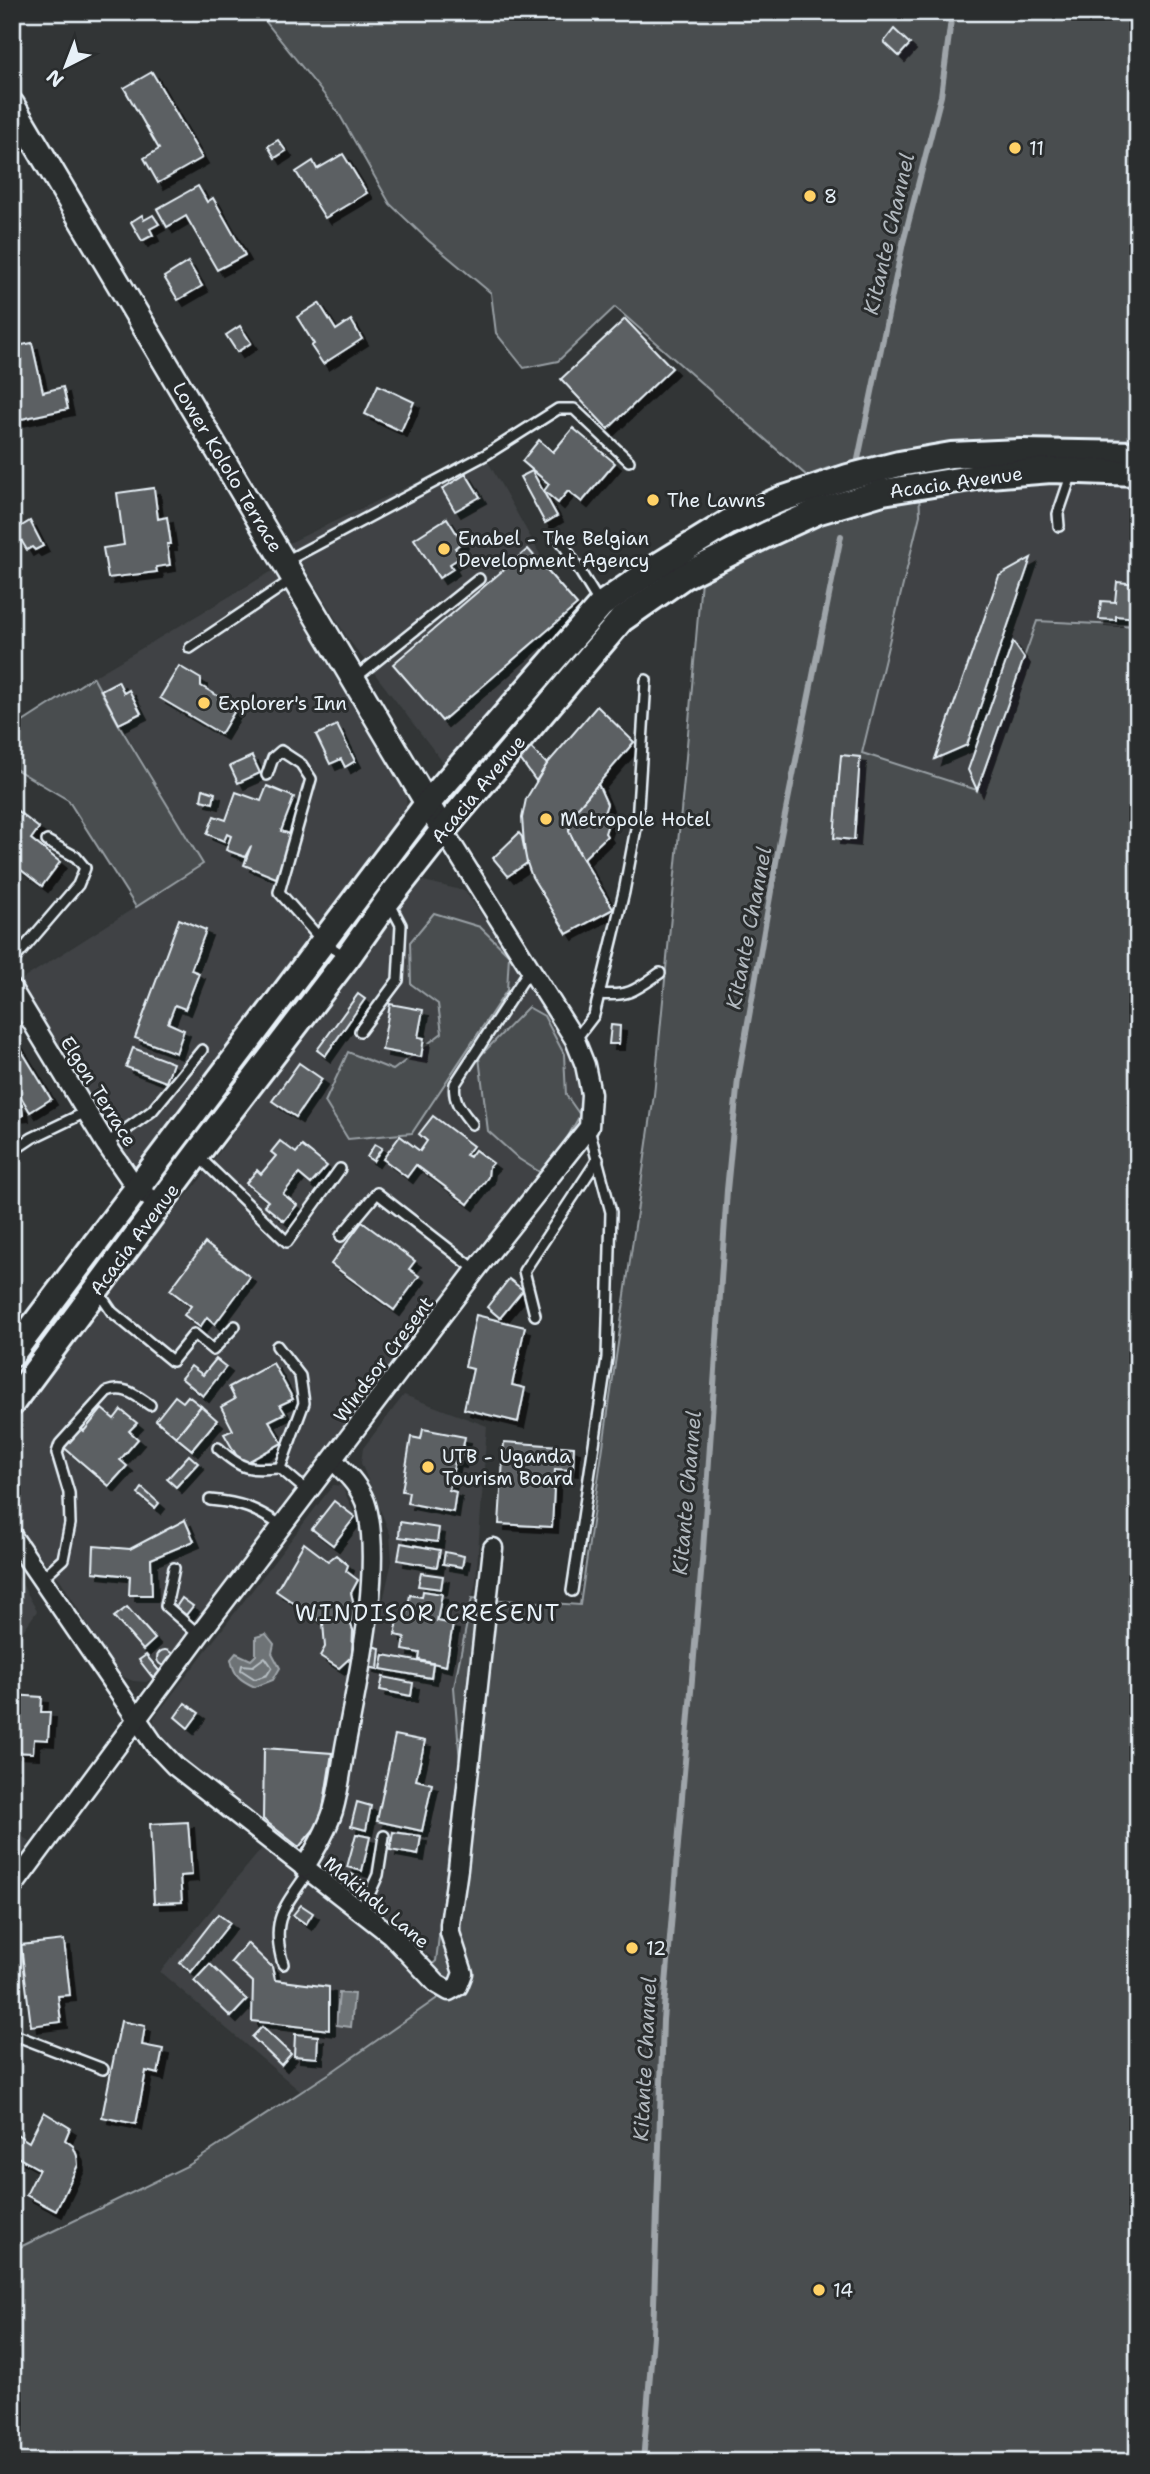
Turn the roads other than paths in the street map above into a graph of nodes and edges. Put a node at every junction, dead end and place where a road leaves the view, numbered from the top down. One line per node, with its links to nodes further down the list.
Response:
1 (12, 104): 8 (street, Lower Kololo Terrace)
2 (1138, 454): 10 (main road, Acacia Avenue)
3 (629, 461): 8 (lane)
4 (1072, 471): 5 (main road, Acacia Avenue); 6 (lane); 11 (main road, Acacia Avenue)
5 (1138, 473)
6 (1059, 526)
7 (560, 539): 10 (lane)
8 (290, 570): 12 (lane); 13 (street, Lower Kololo Terrace)
9 (479, 579): 13 (lane)
10 (601, 605): 11 (lane); 16 (main road, Acacia Avenue)
11 (621, 620): 17 (main road, Acacia Avenue)
12 (190, 648)
13 (354, 679): 16 (street, Lower Kololo Terrace)
14 (646, 680): 26 (lane)
15 (267, 775): 20 (lane)
16 (427, 804): 17 (street, Lower Kololo Terrace); 20 (main road, Acacia Avenue)
17 (443, 830): 19 (main road, Acacia Avenue); 23 (street)
18 (47, 841): 22 (lane)
19 (388, 900): 21 (main road, Acacia Avenue); 27 (lane)
20 (323, 942): 21 (lane); 38 (main road, Acacia Avenue)
21 (347, 958): 35 (main road, Acacia Avenue)
22 (12, 962)
23 (530, 969): 28 (street); 31 (lane)
24 (660, 973): 26 (lane)
25 (12, 989): 30 (street, Elgon Terrace)
26 (599, 994): 28 (lane)
27 (360, 1031)
28 (575, 1040): 32 (street)
29 (202, 1050): 33 (lane)
30 (86, 1112): 33 (street, Elgon Terrace); 34 (lane)
31 (472, 1124)
32 (589, 1127): 36 (lane); 41 (street, Windsor Cresent)
33 (106, 1144): 38 (street, Elgon Terrace)
34 (14, 1150)
35 (197, 1154): 37 (lane); 39 (main road, Acacia Avenue)
36 (598, 1160): 43 (lane); 59 (lane)
37 (340, 1170)
38 (137, 1189): 39 (street, Elgon Terrace); 46 (main road, Acacia Avenue)
39 (160, 1205): 42 (main road, Acacia Avenue)
40 (341, 1236): 41 (lane)
41 (476, 1270): 50 (street, Windsor Cresent)
42 (96, 1289): 44 (lane); 47 (main road, Acacia Avenue)
43 (534, 1315)
44 (234, 1326)
45 (277, 1346): 51 (lane)
46 (12, 1354)
47 (12, 1403)
48 (150, 1405): 58 (lane)
49 (218, 1448): 51 (lane)
50 (334, 1460): 52 (street, Windsor Cresent); 63 (street)
51 (280, 1468): 52 (lane)
52 (309, 1493): 54 (street, Windsor Cresent)
53 (210, 1500): 54 (lane)
54 (283, 1527): 60 (street, Windsor Cresent)
55 (12, 1536): 58 (street, Makindu Lane)
56 (493, 1548): 65 (street, Makindu Lane)
57 (174, 1568): 60 (lane)
58 (41, 1579): 61 (street, Makindu Lane)
59 (572, 1591)
60 (199, 1635): 61 (street, Windsor Cresent)
61 (137, 1720): 63 (street, Makindu Lane); 64 (street, Windsor Cresent)
62 (384, 1836): 65 (lane)
63 (306, 1870): 65 (street, Makindu Lane); 66 (lane)
64 (12, 1888)
65 (361, 1912)
66 (283, 1964)
67 (12, 2034): 68 (lane)
68 (103, 2069)

